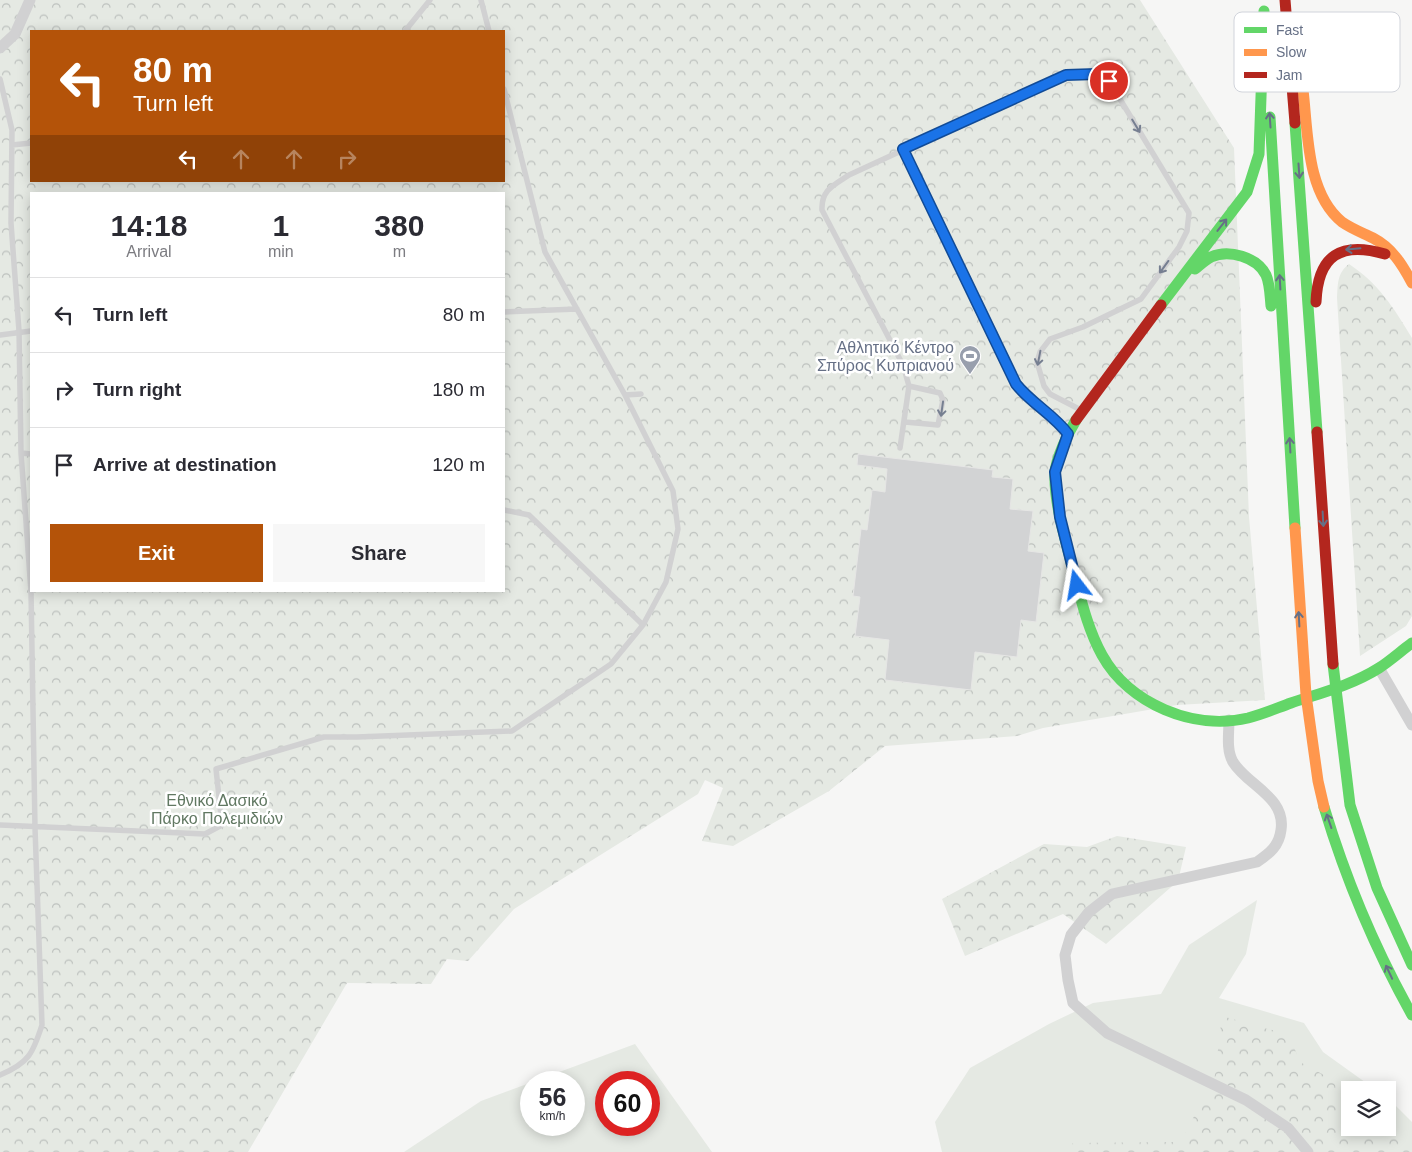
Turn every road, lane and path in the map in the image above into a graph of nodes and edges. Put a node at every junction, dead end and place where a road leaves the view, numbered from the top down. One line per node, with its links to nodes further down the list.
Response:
1 (30, 0): 6 (street)
2 (430, 0): 4 (lane)
3 (481, 0): 5 (lane)
4 (406, 30)
5 (489, 30)
6 (0, 48)
7 (0, 79): 14 (lane)
8 (1261, 92): 17 (main road, one-way to 8)
9 (1268, 92): 35 (main road, one-way to 9)
10 (1292, 92): 33 (main road, one-way to 33)
11 (1305, 92): 16 (main road)
12 (505, 93): 19 (lane)
13 (30, 143): 14 (lane)
14 (12, 145): 21 (lane)
15 (903, 149): 24 (lane); 27 (lane, one-way to 27); 29 (lane)
16 (1399, 260): 18 (main road); 33 (main road, one-way to 33)
17 (1183, 278): 27 (main road); 35 (main road)
18 (1412, 283)
19 (577, 309): 20 (lane); 26 (lane)
20 (505, 312)
21 (19, 331): 22 (lane); 23 (lane); 31 (lane)
22 (30, 331)
23 (0, 335)
24 (909, 386): 28 (lane); 28 (lane, one-way to 28)
25 (641, 394): 26 (lane)
26 (626, 395): 38 (lane)
27 (1081, 410): 29 (main road)
28 (905, 422): 30 (lane)
29 (1068, 434): 41 (main road)
30 (900, 448)
31 (21, 453): 32 (lane); 36 (lane)
32 (30, 454)
33 (1321, 477): 45 (main road, one-way to 45)
34 (505, 510): 38 (lane)
35 (1295, 528): 46 (main road, one-way to 35)
36 (30, 577)
37 (31, 592): 44 (lane)
38 (643, 625): 44 (lane)
39 (1412, 643): 40 (main road)
40 (1379, 668): 41 (main road); 42 (street)
41 (1229, 720): 48 (street)
42 (1412, 725)
43 (0, 825): 44 (lane)
44 (35, 828): 47 (lane)
45 (1412, 964)
46 (1412, 1015)
47 (0, 1075)
48 (1308, 1152)

